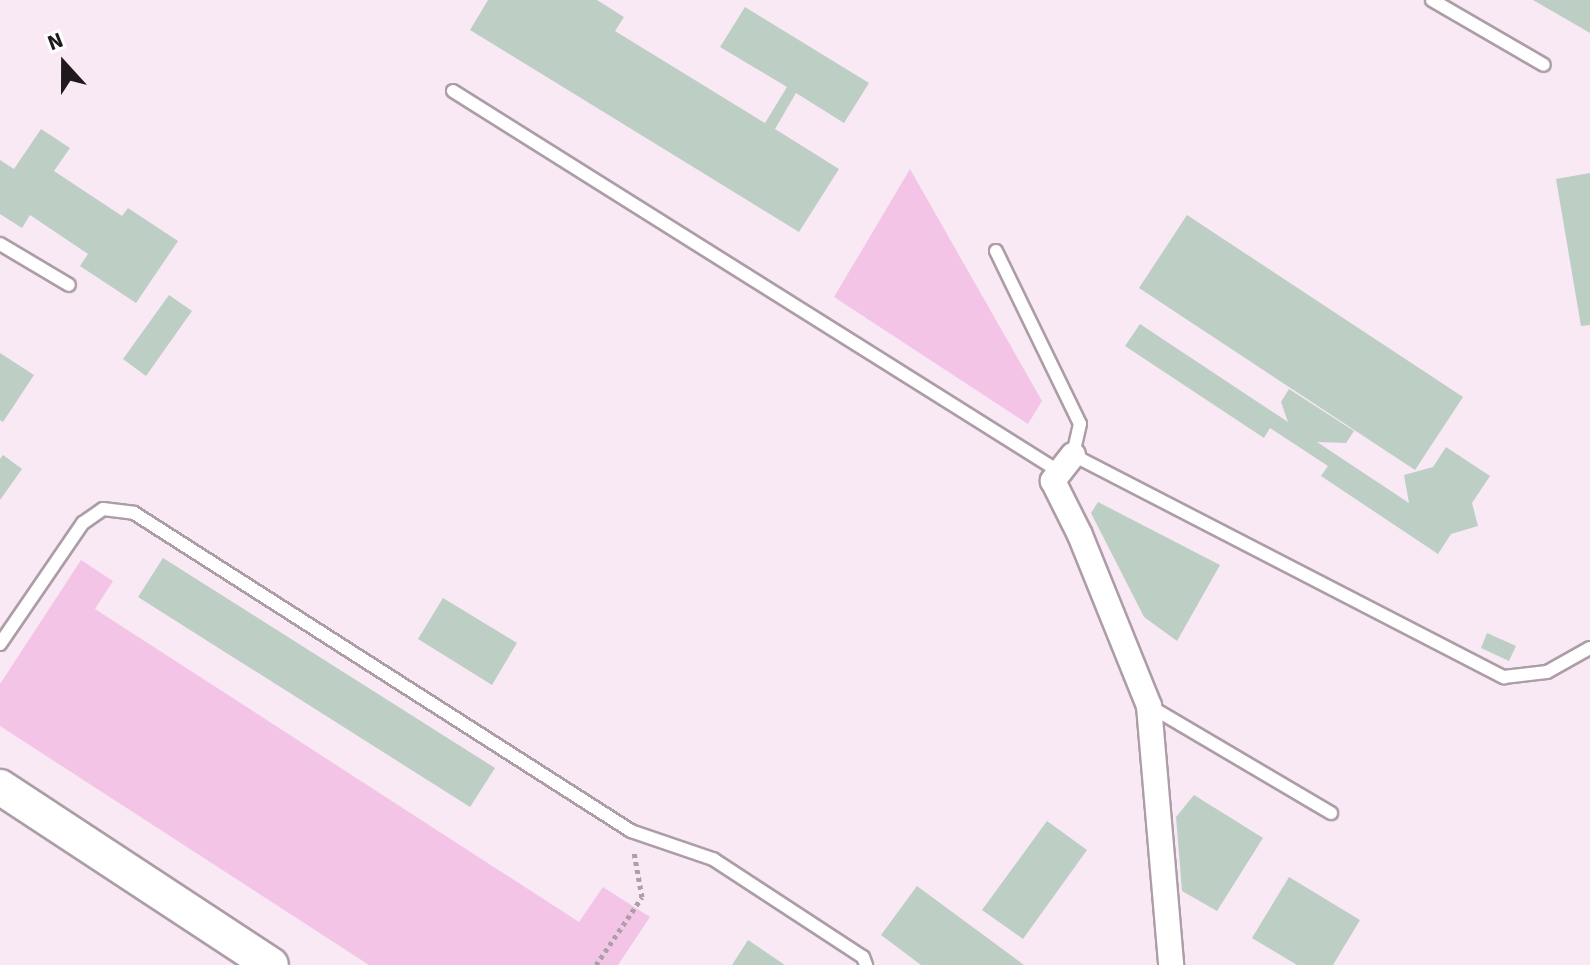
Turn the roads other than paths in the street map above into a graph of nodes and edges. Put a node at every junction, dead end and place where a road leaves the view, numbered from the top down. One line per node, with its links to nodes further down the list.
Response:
1 (1432, 0): 2 (lane)
2 (1544, 65)
3 (453, 91): 7 (lane)
4 (0, 244): 6 (lane)
5 (996, 251): 7 (lane)
6 (69, 285)
7 (1066, 464): 9 (lane); 10 (street)
8 (0, 644): 16 (lane)
9 (1590, 648)
10 (1149, 706): 13 (lane); 17 (street)
11 (0, 787): 15 (street)
12 (0, 808): 14 (street)
13 (1331, 813)
14 (237, 965)
15 (271, 965)
16 (866, 965)
17 (1171, 965)

